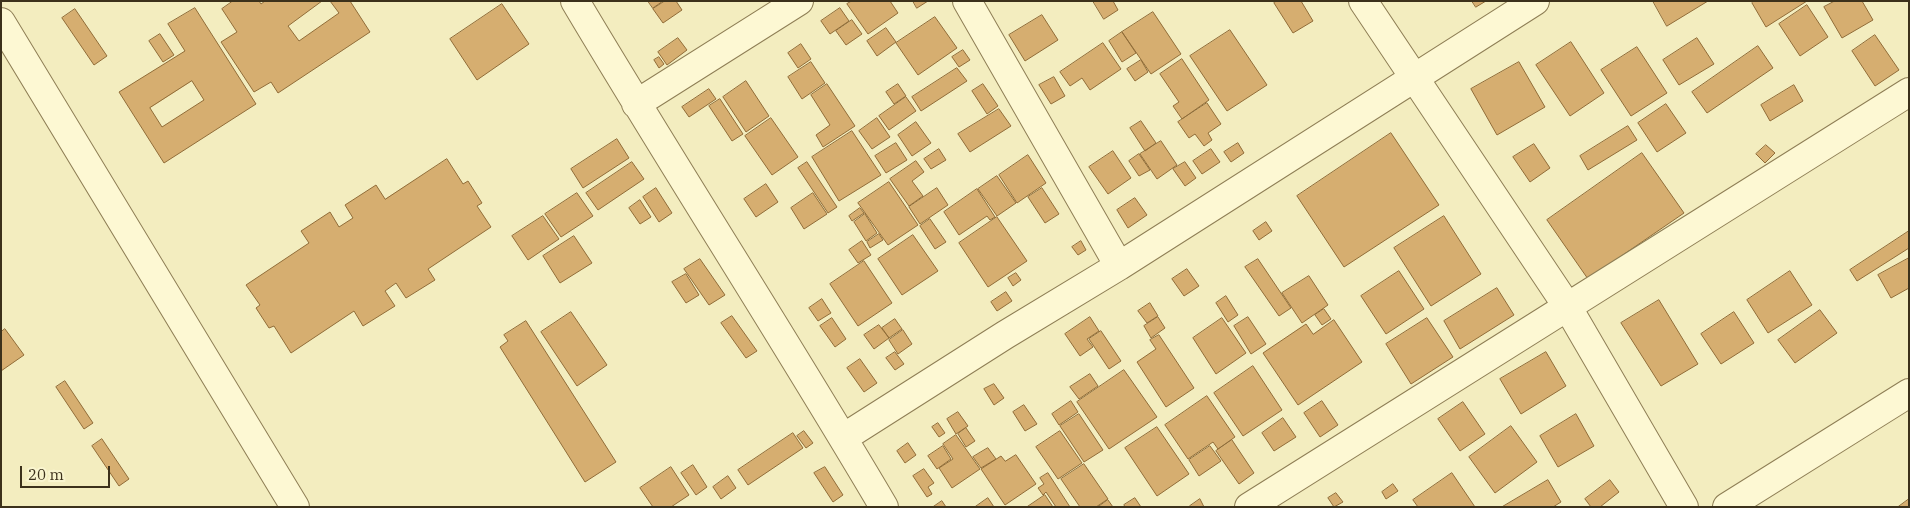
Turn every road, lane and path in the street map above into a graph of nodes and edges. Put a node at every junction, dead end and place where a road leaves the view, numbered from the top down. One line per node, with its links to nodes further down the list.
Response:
1 (575, 1): 9 (street)
2 (799, 1): 9 (street)
3 (966, 1): 10 (street)
4 (1363, 1): 7 (street)
5 (1536, 1): 7 (street)
6 (1, 22): 14 (street)
7 (1414, 78): 10 (street); 11 (street)
8 (1909, 92): 11 (street)
9 (636, 104): 13 (street)
10 (1118, 266): 13 (street)
11 (1567, 306): 16 (street); 17 (street)
12 (1909, 393): 18 (street)
13 (844, 438): 15 (street)
14 (295, 507)
15 (884, 507)
16 (1249, 507)
17 (1684, 507)
18 (1727, 507)

